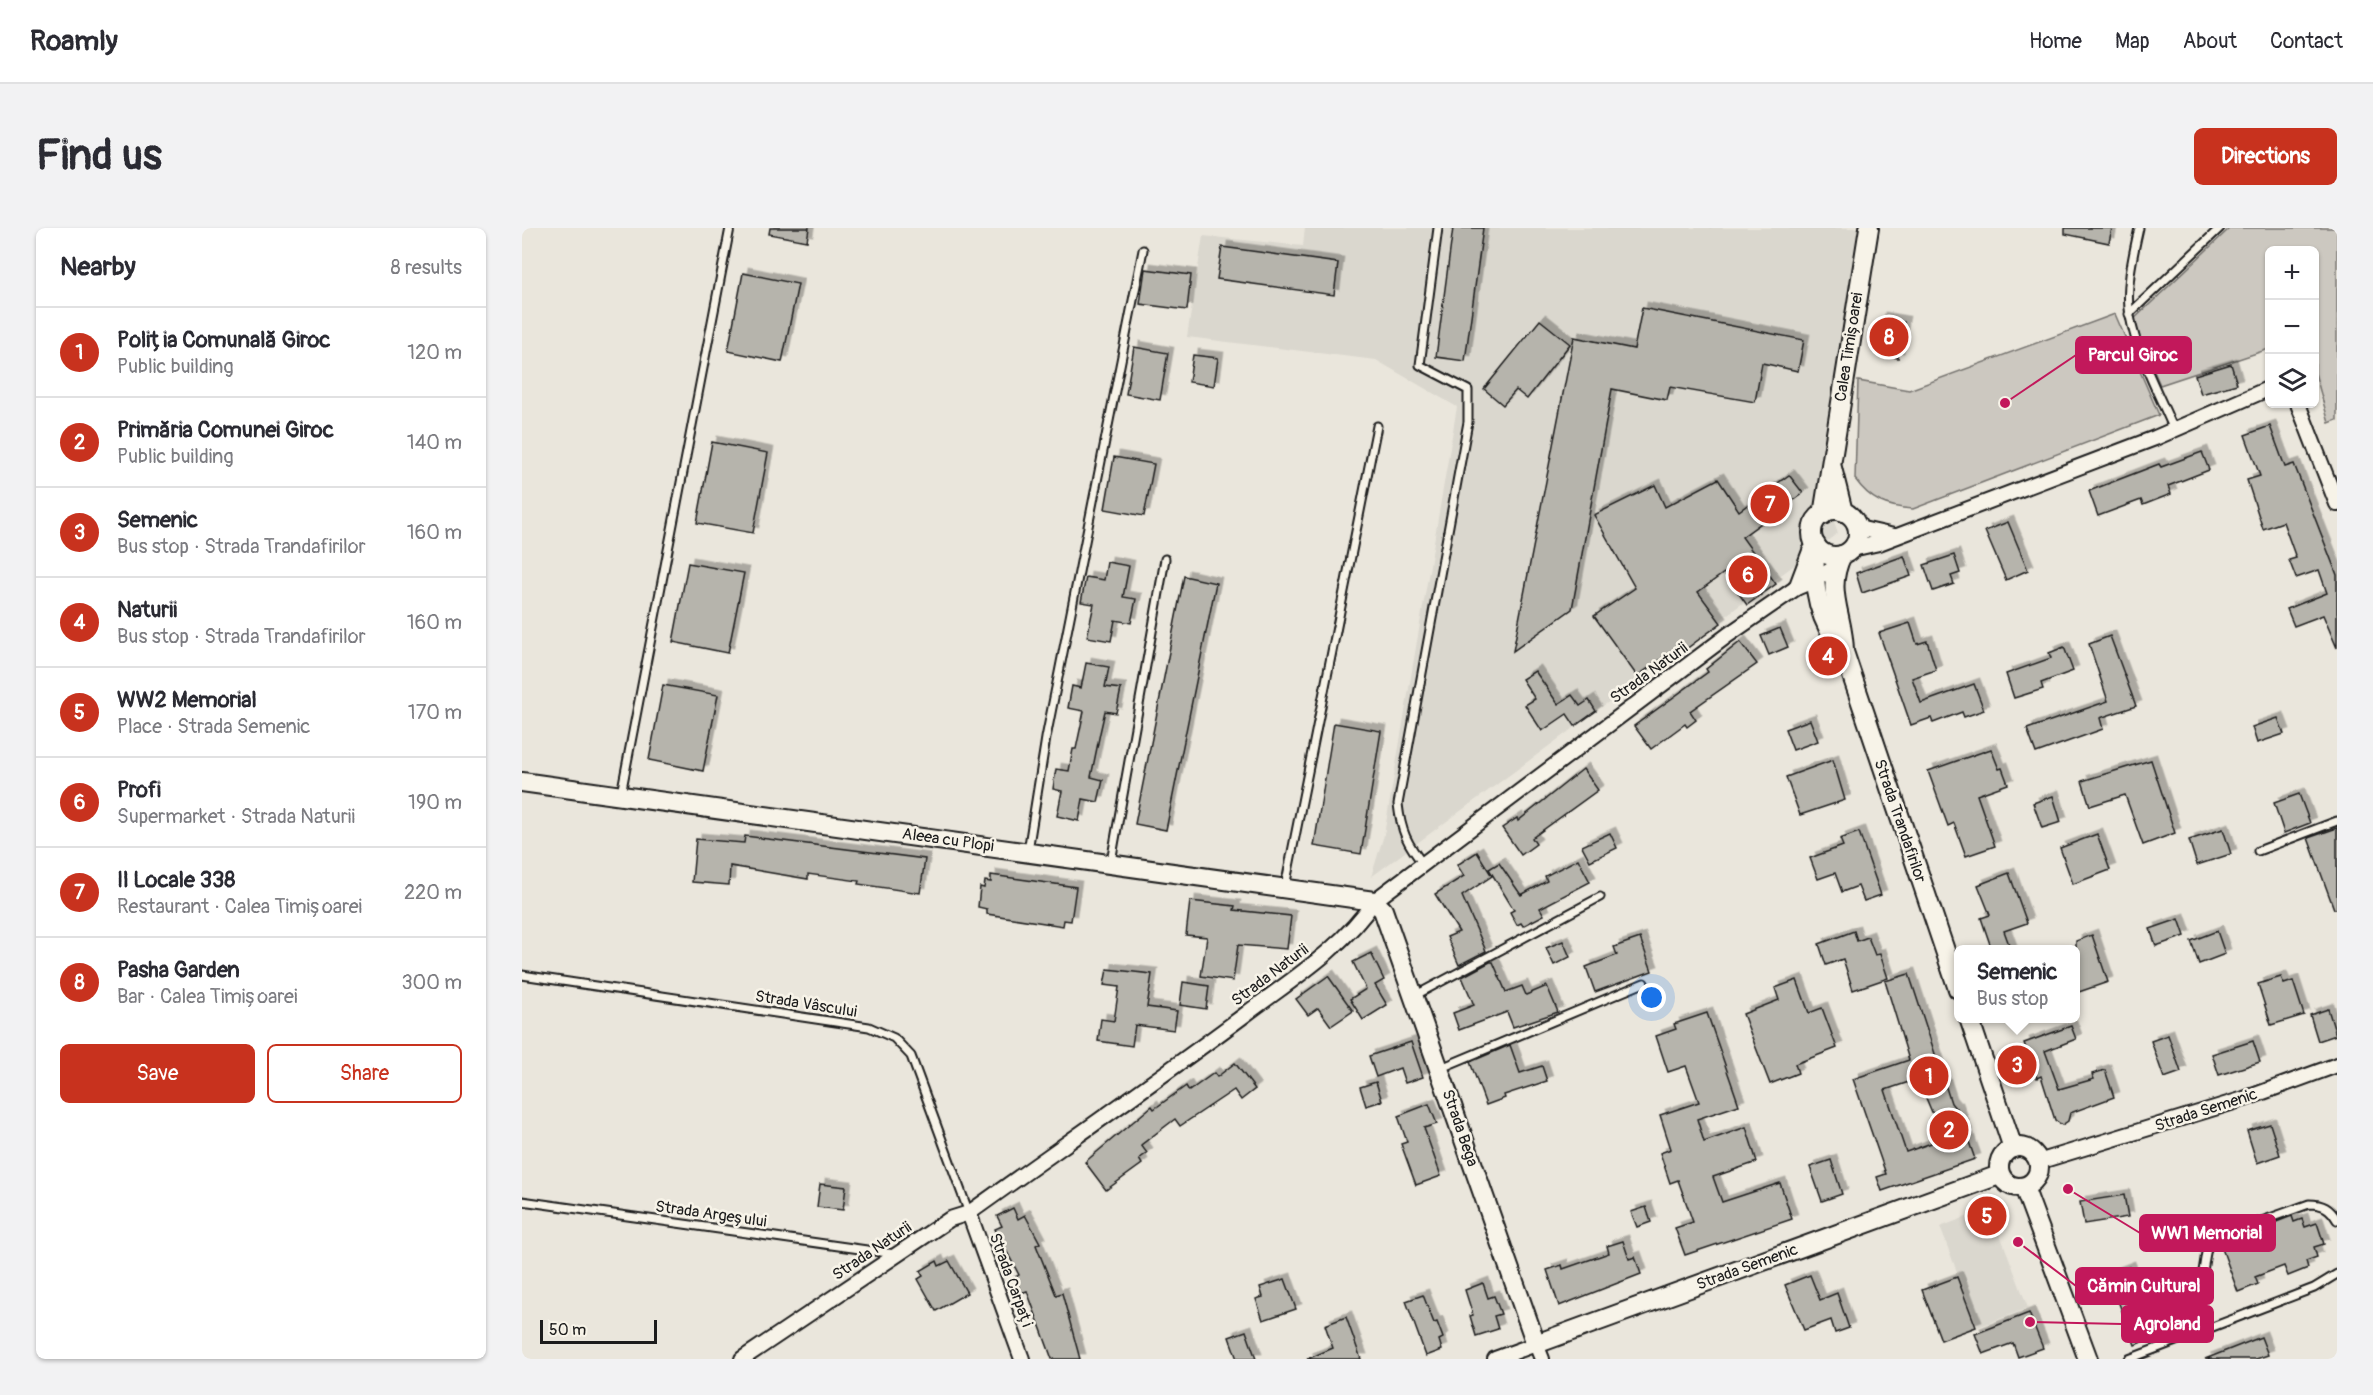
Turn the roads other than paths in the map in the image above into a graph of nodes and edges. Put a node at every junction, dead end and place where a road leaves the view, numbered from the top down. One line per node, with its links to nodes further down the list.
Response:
1 (730, 228): 26 (lane)
2 (1438, 228): 31 (lane)
3 (1869, 228): 12 (street, Calea Timișoarei)
4 (2139, 228): 7 (lane)
5 (2220, 228): 7 (lane)
6 (1143, 250): 28 (lane)
7 (2129, 314): 11 (lane)
8 (2265, 390): 11 (street, Strada Naturii)
9 (2300, 408): 13 (street)
10 (1377, 426): 32 (lane)
11 (2174, 430): 18 (street, Strada Naturii)
12 (1831, 466): 15 (street, Calea Timișoarei); 16 (street, Calea Timișoarei)
13 (2332, 472): 14 (street)
14 (2337, 504)
15 (1843, 512): 16 (street); 17 (street)
16 (1822, 515): 19 (street)
17 (1858, 528): 18 (street); 20 (street)
18 (1894, 536): 20 (street, Strada Naturii)
19 (1814, 541): 20 (street); 22 (street, Strada Trandafirilor); 23 (street)
20 (1843, 557): 22 (street, Strada Naturii); 24 (street, Strada Trandafirilor)
21 (1165, 559): 30 (lane)
22 (1813, 581): 23 (street, Strada Naturii); 24 (street, Strada Trandafirilor)
23 (1796, 588): 31 (street, Strada Naturii)
24 (1844, 652): 35 (street, Strada Trandafirilor)
25 (522, 782): 26 (street, Aleea cu Plopi)
26 (621, 794): 28 (street, Aleea cu Plopi)
27 (2337, 821): 29 (lane)
28 (1028, 851): 30 (street, Aleea cu Plopi)
29 (2258, 851)
30 (1111, 862): 32 (street, Aleea cu Plopi)
31 (1424, 865): 34 (street, Strada Naturii)
32 (1285, 889): 34 (street, Aleea cu Plopi)
33 (1600, 897): 38 (lane)
34 (1374, 901): 38 (street, Strada Bega); 47 (street, Strada Naturii)
35 (1954, 974)
36 (522, 975): 47 (lane, Strada Vâscului)
37 (1644, 983): 41 (lane)
38 (1414, 996): 41 (street, Strada Bega)
39 (1971, 1023): 42 (street)
40 (2337, 1065): 43 (street, Strada Semenic)
41 (1439, 1068): 52 (street, Strada Bega)
42 (2013, 1148): 43 (street); 44 (street)
43 (2038, 1162): 45 (street)
44 (2000, 1175): 45 (street); 52 (street, Strada Semenic)
45 (2024, 1187): 56 (street)
46 (522, 1201): 49 (lane, Strada Argeșului)
47 (969, 1213): 49 (street, Strada Naturii); 54 (street, Strada Carpați)
48 (2337, 1220): 51 (lane)
49 (895, 1254): 53 (street, Strada Naturii)
50 (2337, 1274): 51 (lane)
51 (2192, 1336): 57 (lane)
52 (1539, 1352): 55 (street, Strada Semenic)
53 (742, 1359)
54 (1022, 1359)
55 (1495, 1359)
56 (2088, 1359)
57 (2129, 1359)

